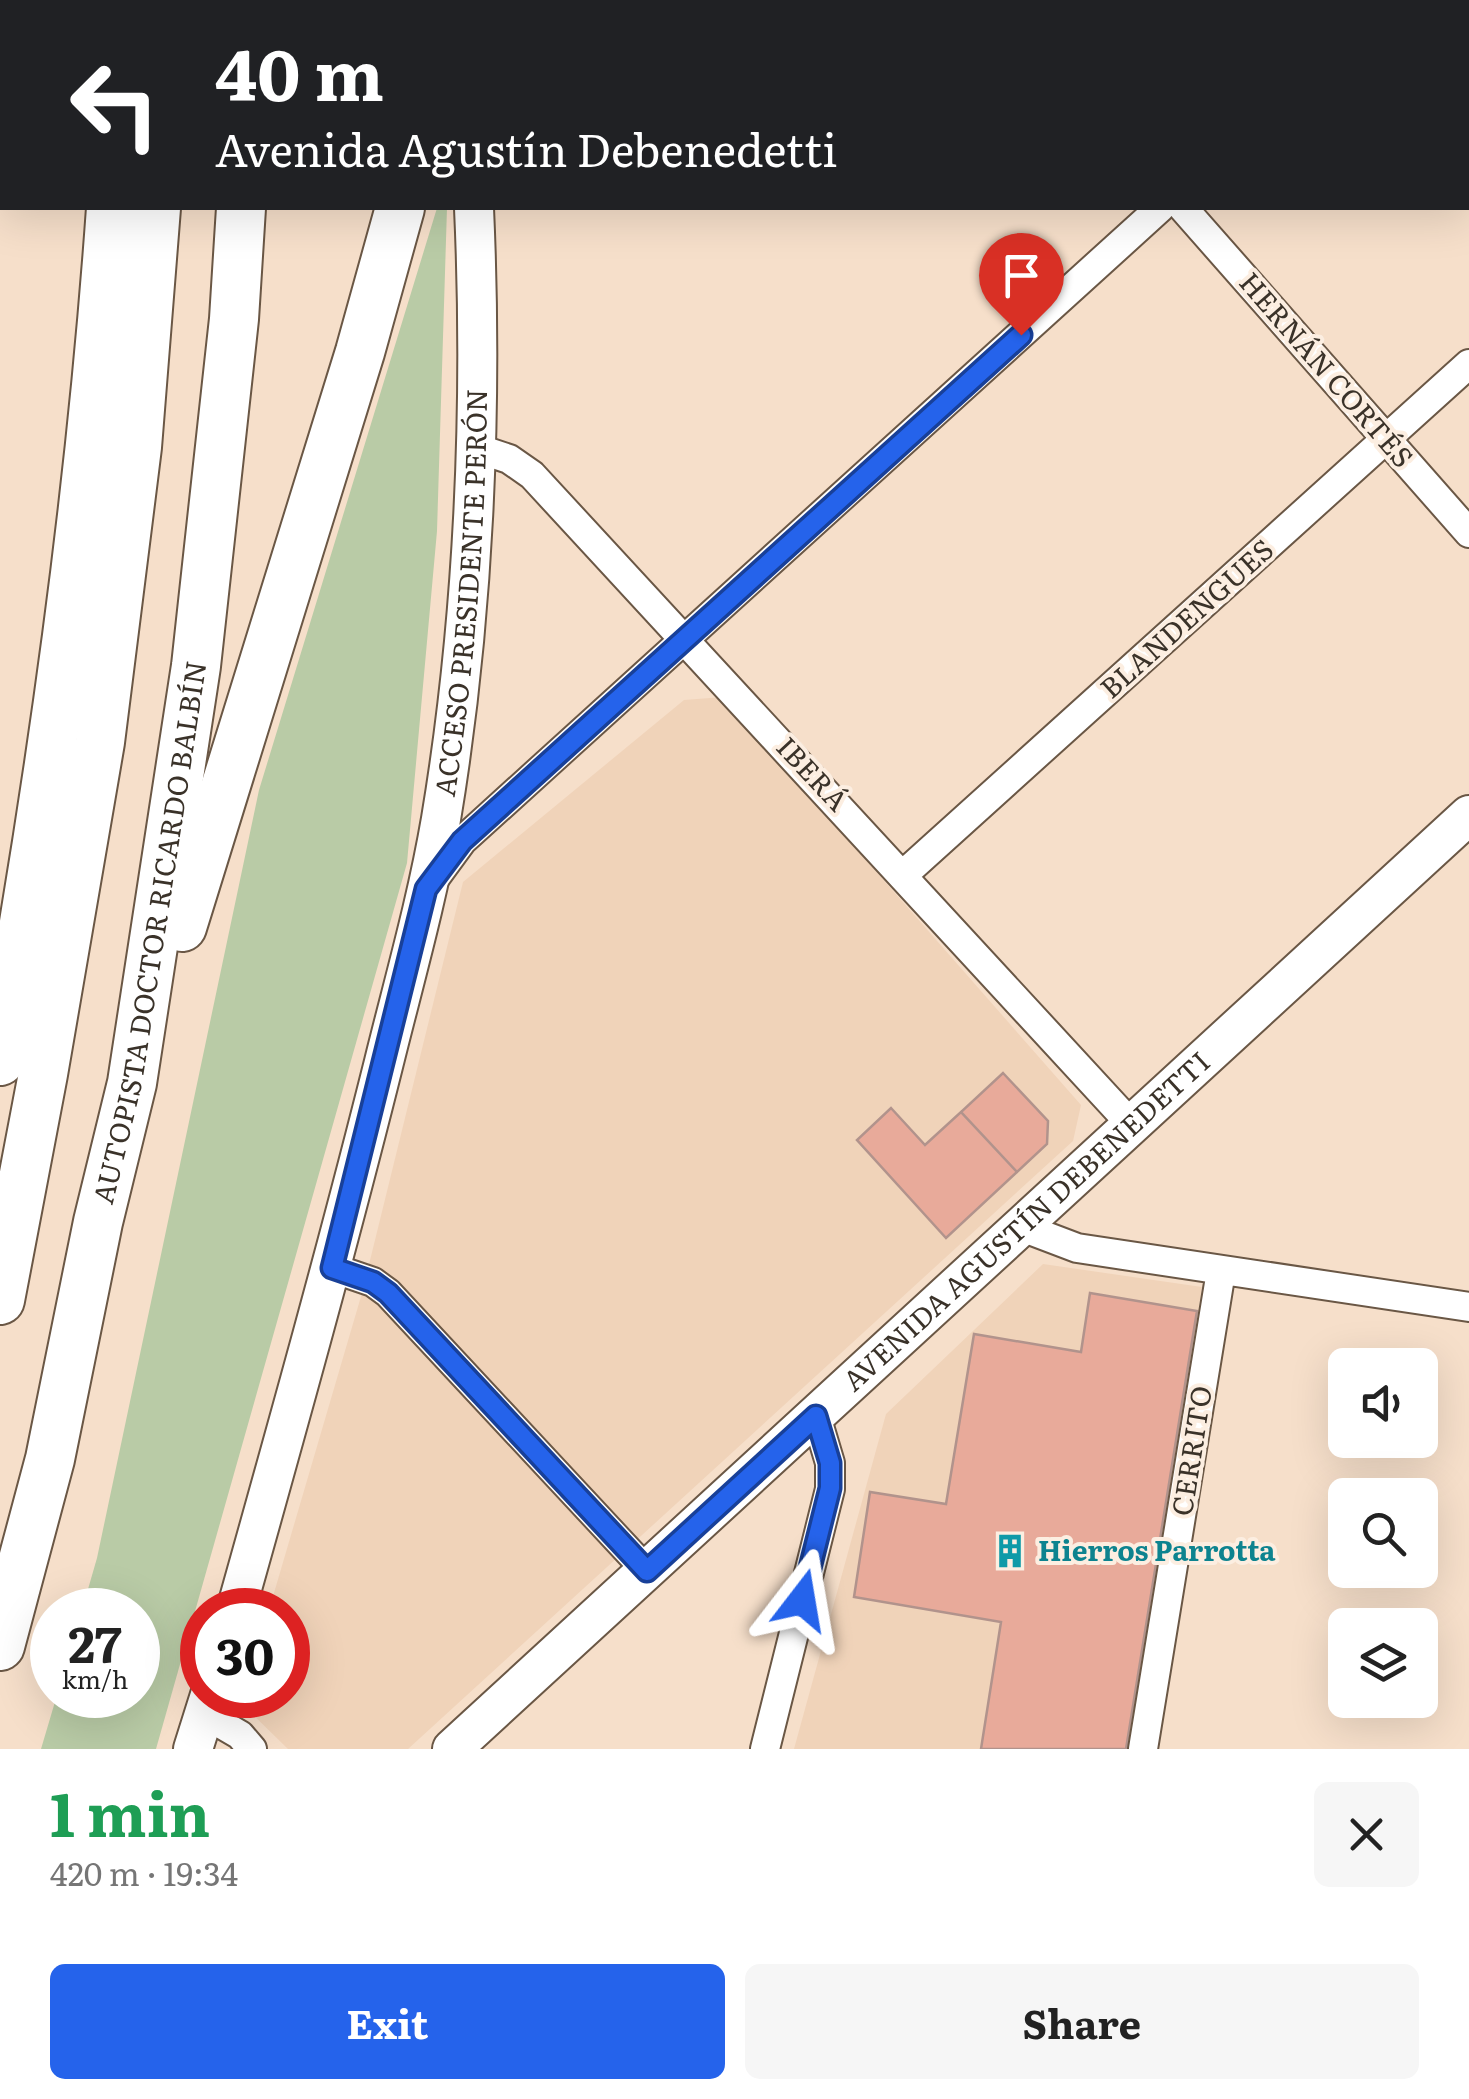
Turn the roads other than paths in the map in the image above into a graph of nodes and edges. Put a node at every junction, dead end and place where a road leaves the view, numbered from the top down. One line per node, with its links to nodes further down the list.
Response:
1 (110, 210): 16 (highway)
2 (156, 210): 22 (highway)
3 (241, 210): 17 (highway, AUTOPISTA DOCTOR RICARDO BALBÍN)
4 (399, 210): 17 (highway)
5 (474, 210): 10 (main road, ACCESO PRESIDENTE PERÓN)
6 (1158, 210): 12 (street)
7 (1185, 210): 9 (street, HERNÁN CORTÉS)
8 (1469, 364): 9 (street, BLANDENGUES)
9 (1387, 440): 11 (street, HERNÁN CORTÉS); 14 (street, BLANDENGUES)
10 (476, 448): 12 (street, IBERÁ); 15 (main road, ACCESO PRESIDENTE PERÓN)
11 (1469, 534)
12 (688, 640): 14 (street, IBERÁ); 15 (street)
13 (1469, 815): 18 (main road, AVENIDA AGUSTÍN DEBENEDETTI)
14 (904, 874): 18 (street, IBERÁ)
15 (426, 889): 20 (main road, ACCESO PRESIDENTE PERÓN)
16 (1, 1055)
17 (132, 1083): 27 (highway, AUTOPISTA DOCTOR RICARDO BALBÍN)
18 (1130, 1123): 19 (main road, AVENIDA AGUSTÍN DEBENEDETTI)
19 (1019, 1226): 21 (street); 24 (main road, AVENIDA AGUSTÍN DEBENEDETTI)
20 (332, 1268): 25 (street); 26 (main road, ACCESO PRESIDENTE PERÓN)
21 (1221, 1270): 23 (street); 32 (street, CERRITO)
22 (0, 1300)
23 (1469, 1307)
24 (816, 1416): 25 (main road, AVENIDA AGUSTÍN DEBENEDETTI); 31 (street)
25 (647, 1571): 30 (main road, AVENIDA AGUSTÍN DEBENEDETTI)
26 (242, 1588)
27 (0, 1646)
28 (202, 1719): 29 (street)
29 (252, 1749)
30 (452, 1749)
31 (765, 1749)
32 (1144, 1749)

